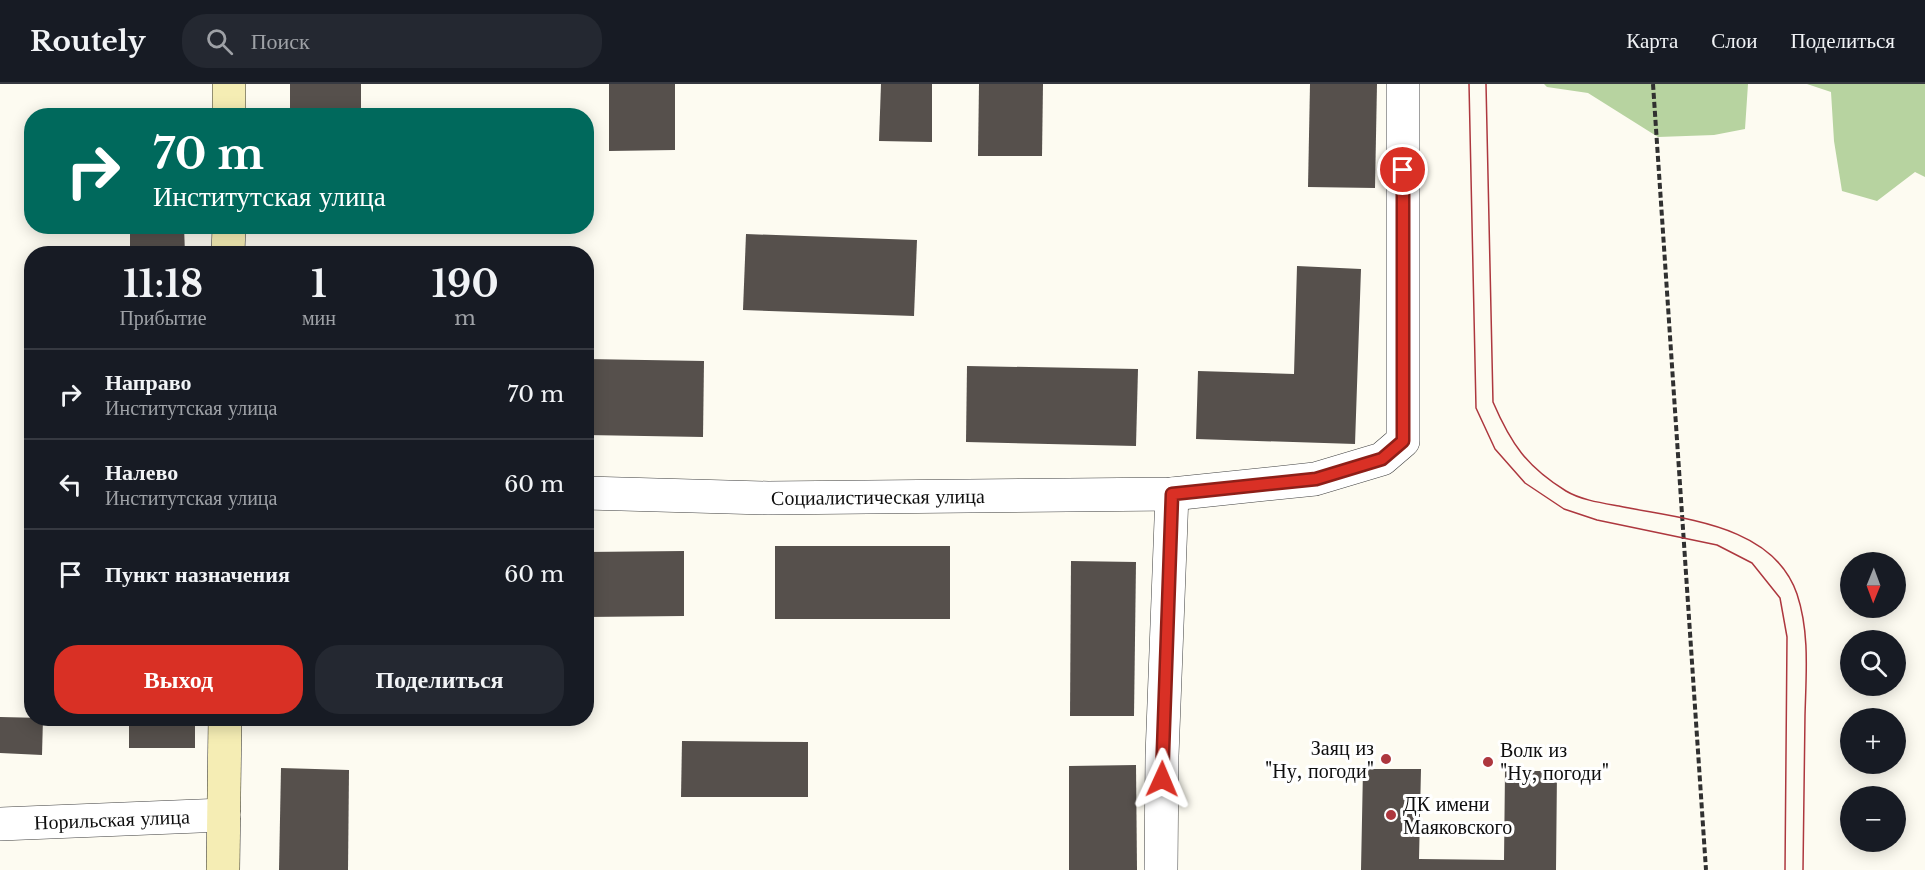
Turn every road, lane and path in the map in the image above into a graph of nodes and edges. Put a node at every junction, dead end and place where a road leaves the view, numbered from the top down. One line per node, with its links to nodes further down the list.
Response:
1 (229, 84): 4 (main road)
2 (1403, 84): 6 (street, Социалистическая улица)
3 (1653, 84): 12 (path)
4 (229, 108)
5 (594, 493): 6 (street, Социалистическая улица)
6 (1172, 494): 11 (street)
7 (225, 726): 8 (main road)
8 (224, 815): 9 (street, Норильская улица); 10 (main road)
9 (0, 824)
10 (223, 870)
11 (1161, 870)
12 (1706, 870)

